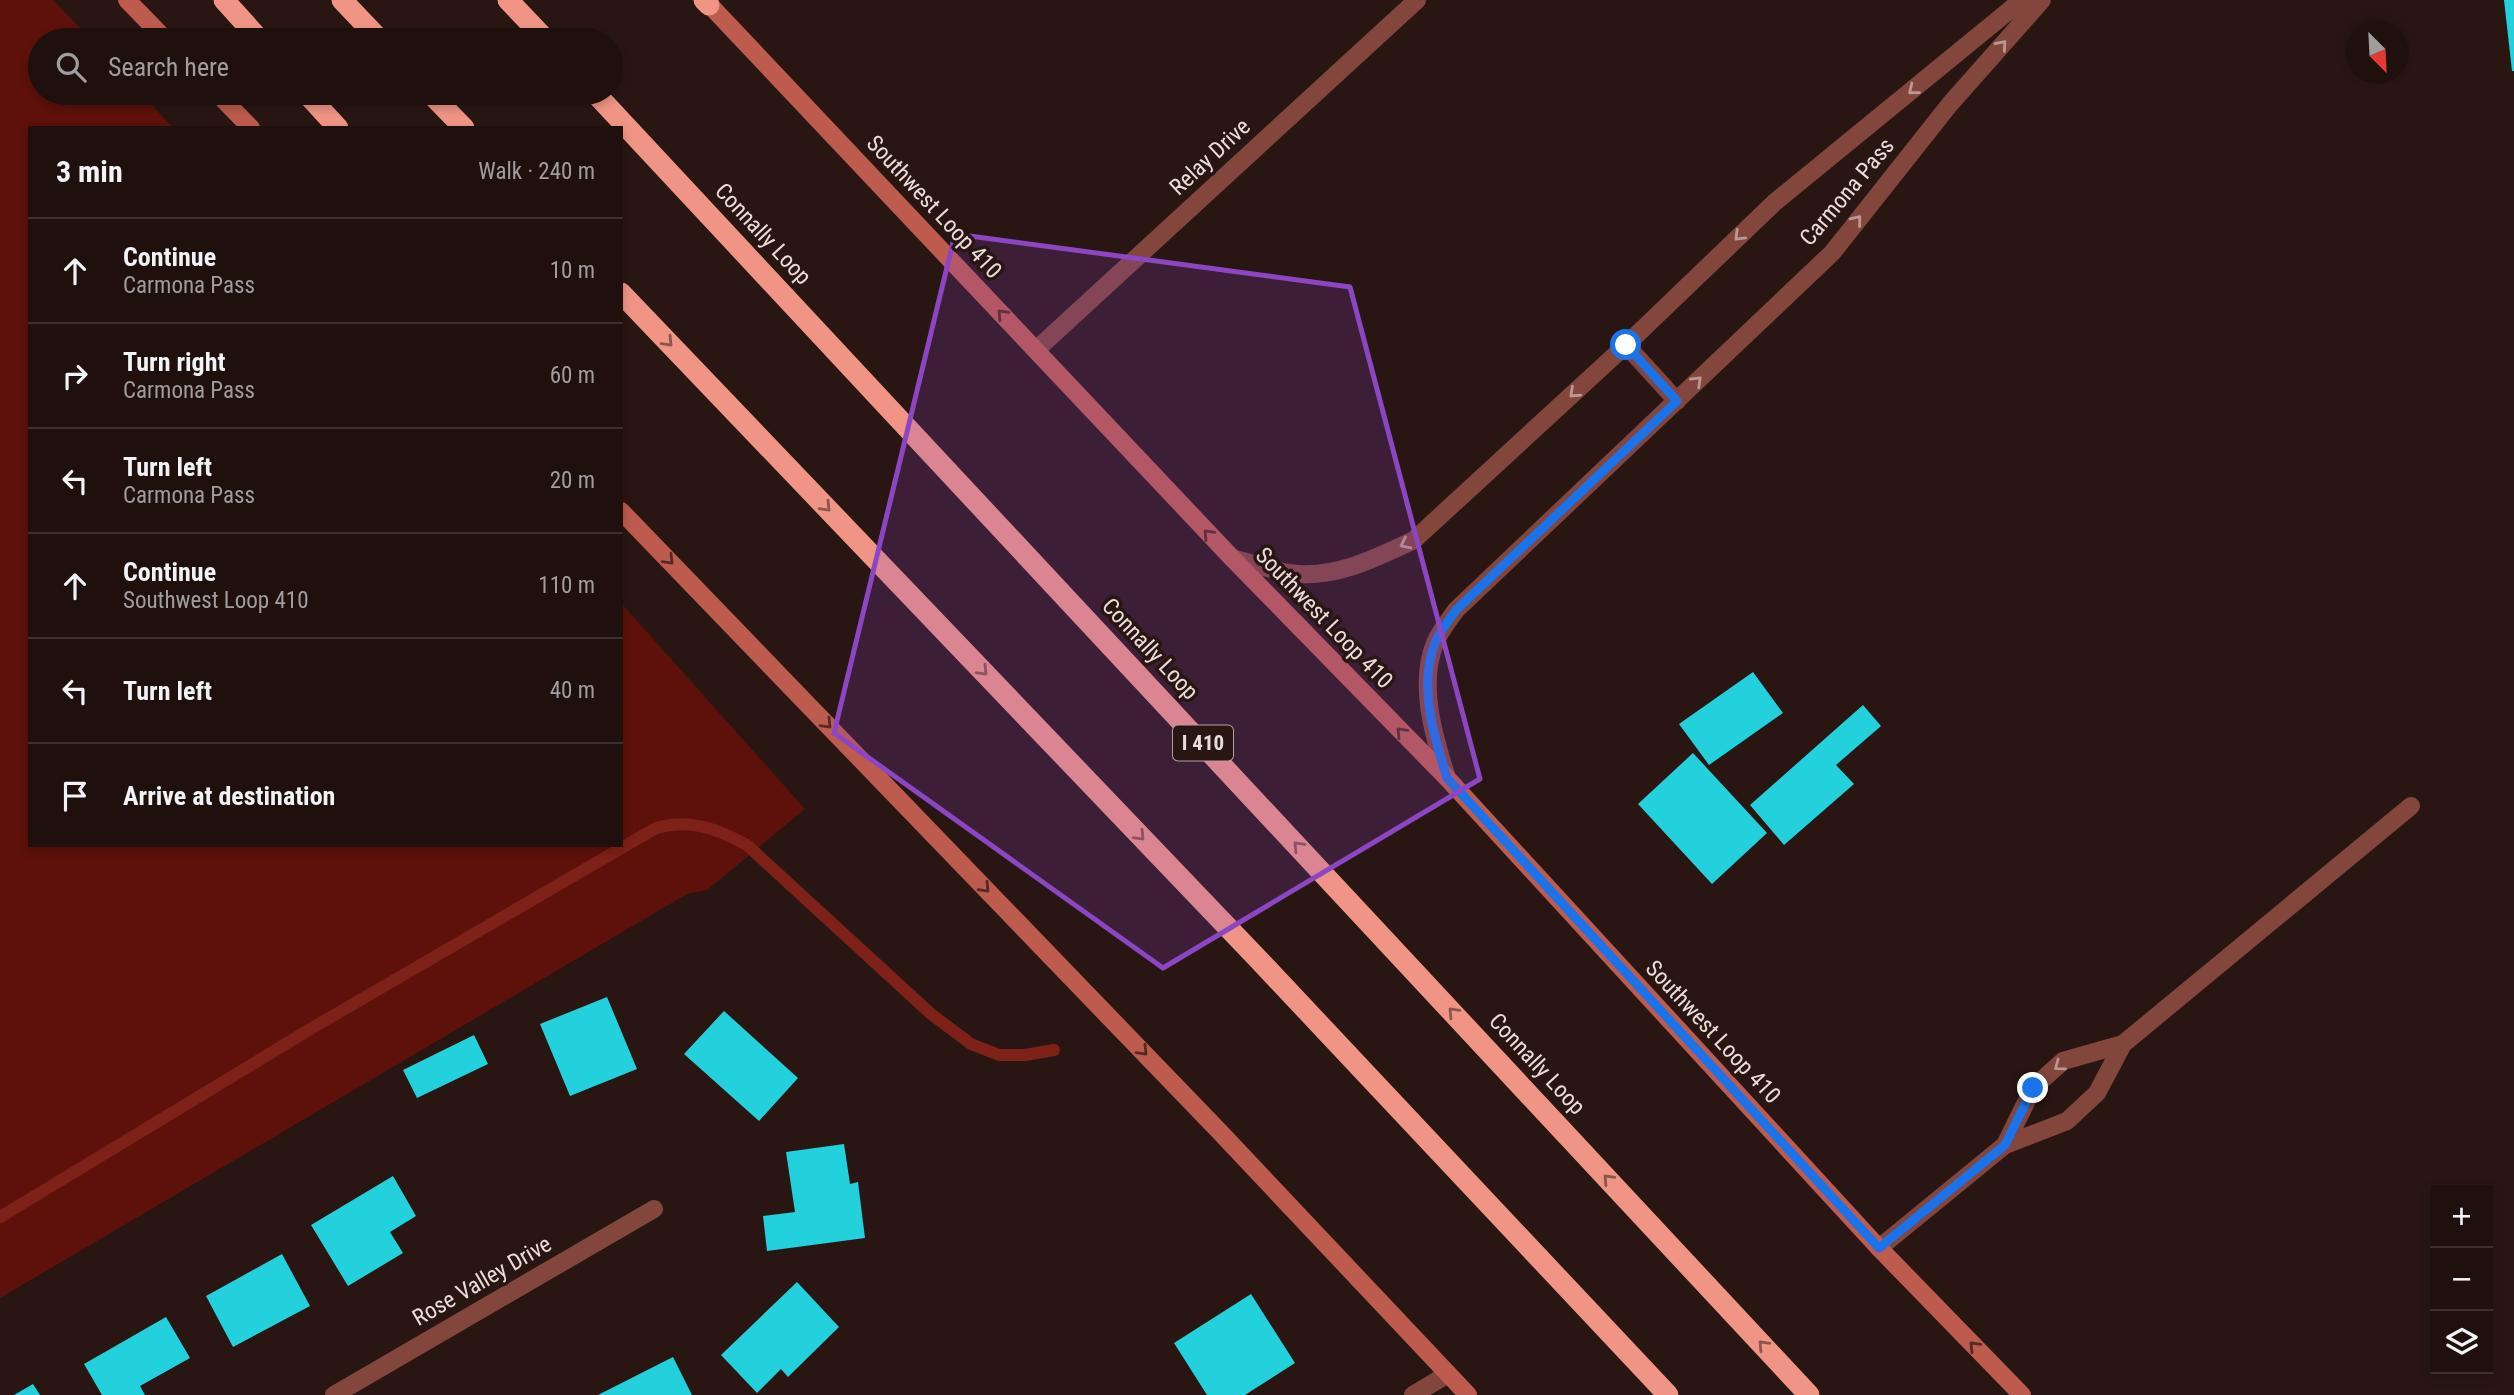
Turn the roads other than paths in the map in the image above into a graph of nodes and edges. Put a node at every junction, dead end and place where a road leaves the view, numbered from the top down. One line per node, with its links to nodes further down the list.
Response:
1 (127, 0): 9 (main road)
2 (223, 0): 10 (highway)
3 (342, 0): 11 (highway)
4 (508, 0): 12 (highway)
5 (1417, 0): 22 (street, Relay Drive)
6 (2022, 0): 21 (street, Carmona Pass, one-way to 21)
7 (2042, 0): 23 (street, Carmona Pass, one-way to 7)
8 (706, 2): 22 (main road, Southwest Loop 410, one-way to 8)
9 (154, 28)
10 (249, 28)
11 (369, 28)
12 (535, 28)
13 (229, 105): 17 (main road)
14 (317, 105): 18 (highway)
15 (442, 105): 19 (highway)
16 (606, 105): 37 (highway, Connally Loop / I 410, one-way to 16)
17 (249, 126)
18 (336, 126)
19 (462, 126)
20 (623, 295): 36 (highway, one-way to 36)
21 (1626, 345): 23 (street); 25 (street, Carmona Pass, one-way to 25)
22 (1036, 350): 25 (main road, Southwest Loop 410, one-way to 22)
23 (1677, 401): 26 (street, Carmona Pass)
24 (623, 513): 32 (main road, one-way to 32)
25 (1232, 558): 26 (main road, Southwest Loop 410, one-way to 25)
26 (1447, 778): 31 (main road, Southwest Loop 410)
27 (2411, 806): 28 (street)
28 (2123, 1044): 29 (street); 29 (street, one-way to 29)
29 (2005, 1145): 31 (street)
30 (654, 1209): 33 (street, Rose Valley Drive)
31 (1879, 1248): 38 (main road, Southwest Loop 410, one-way to 31)
32 (1448, 1374): 34 (street); 35 (main road)
33 (334, 1395)
34 (1413, 1395)
35 (1468, 1395)
36 (1668, 1395)
37 (1810, 1395)
38 (2022, 1395)

